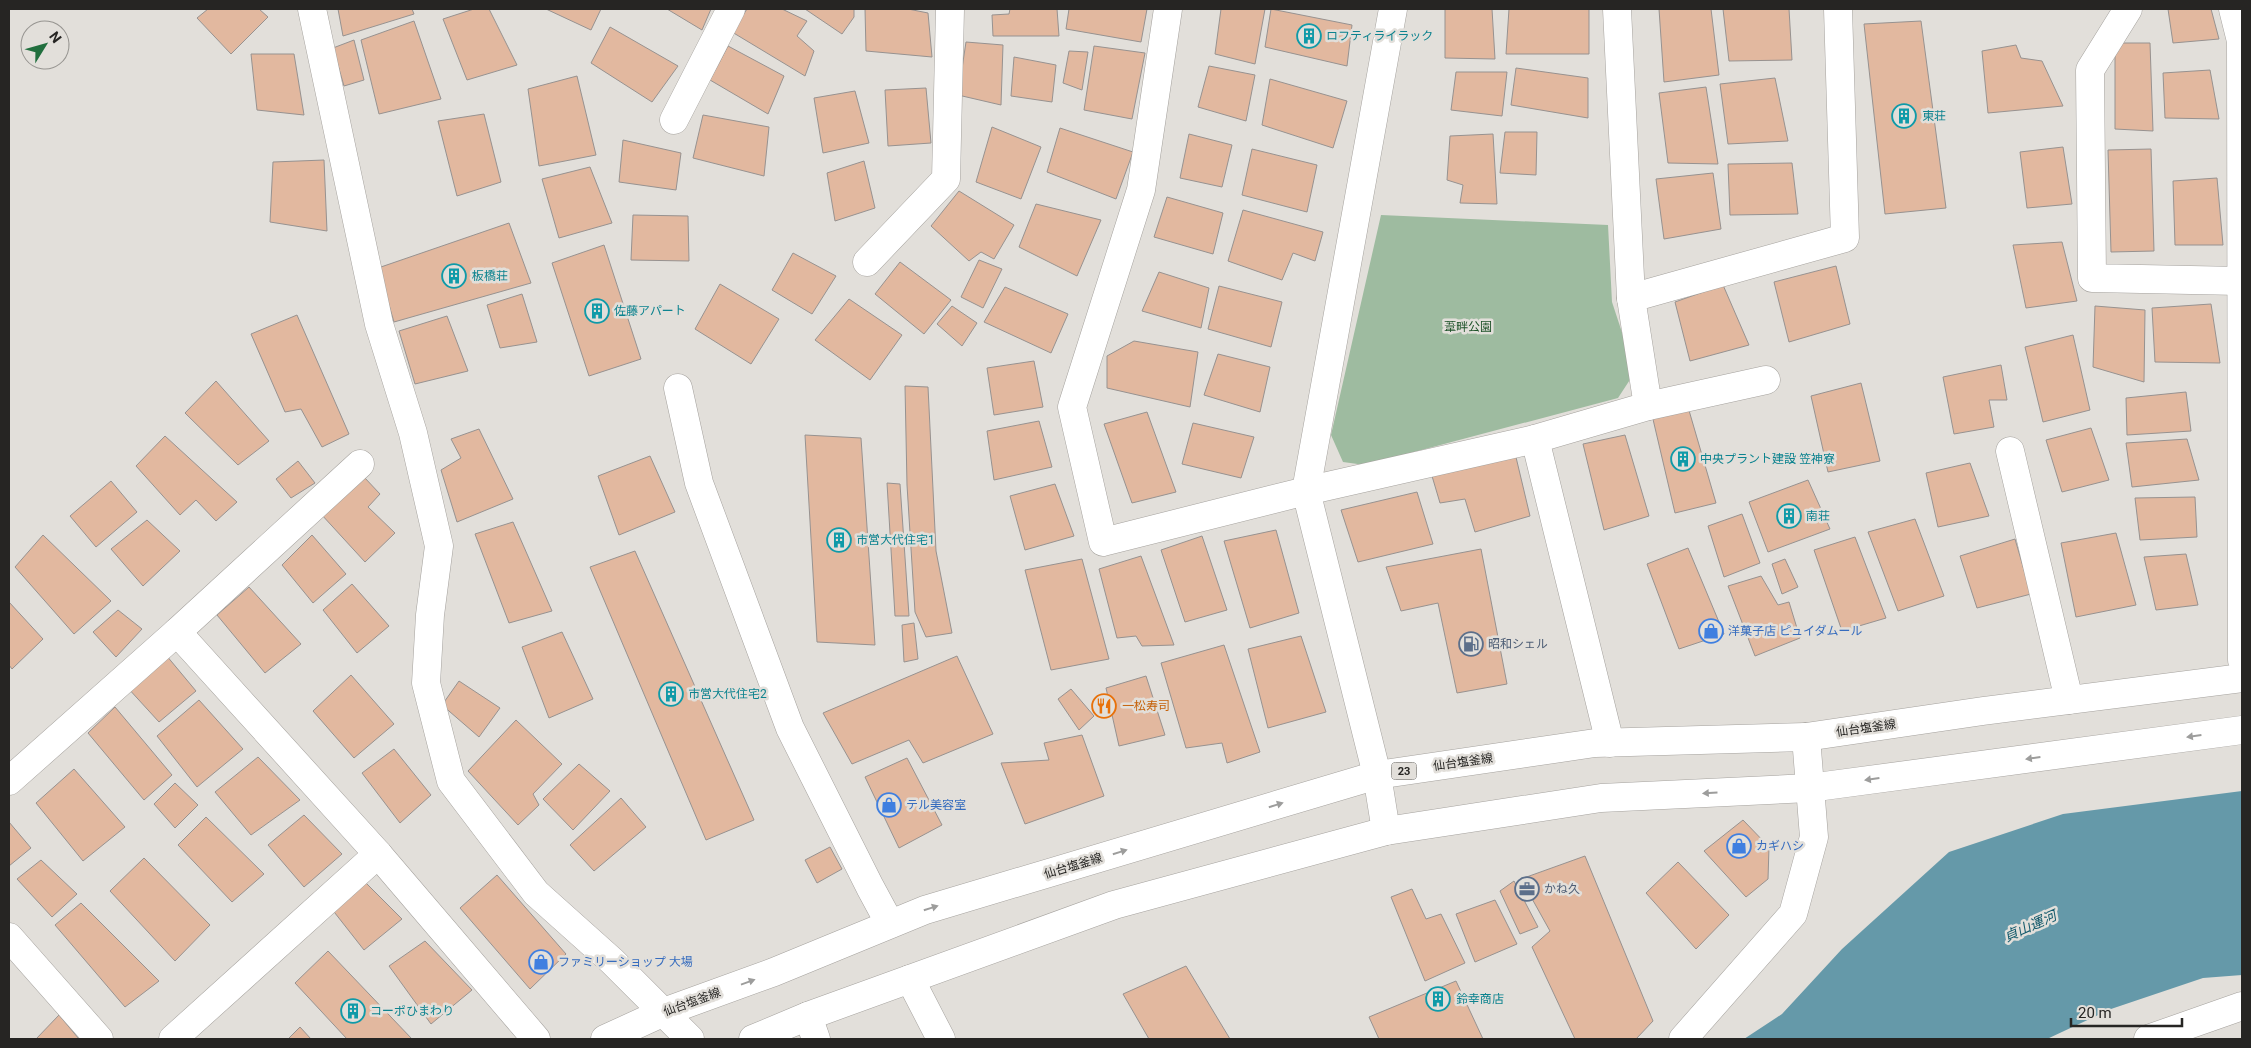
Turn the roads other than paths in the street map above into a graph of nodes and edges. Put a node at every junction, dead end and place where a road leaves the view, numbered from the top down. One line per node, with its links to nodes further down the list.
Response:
1 (312, 9): 37 (street)
2 (731, 9): 10 (street)
3 (950, 9): 11 (street)
4 (1168, 9): 20 (street)
5 (1393, 9): 20 (street)
6 (1617, 9): 13 (street)
7 (1838, 9): 13 (street)
8 (2128, 9): 12 (street)
9 (2233, 9): 12 (street)
10 (674, 120)
11 (867, 262)
12 (2240, 281): 22 (street)
13 (1631, 298): 16 (street)
14 (1766, 380): 16 (street)
15 (678, 388): 33 (street)
16 (1648, 406): 17 (street)
17 (1535, 439): 20 (street); 27 (street)
18 (2010, 451): 24 (street)
19 (360, 464): 21 (street)
20 (1306, 490): 28 (street)
21 (177, 632): 29 (street); 32 (street)
22 (2242, 660)
23 (2242, 678): 24 (street, 仙台塩釜線 / 23)
24 (2069, 700): 26 (street, 仙台塩釜線 / 23)
25 (2242, 730): 30 (street, one-way to 30)
26 (1806, 737): 27 (street, 仙台塩釜線 / 23); 30 (street)
27 (1610, 743): 28 (street, 仙台塩釜線 / 23)
28 (1377, 775): 31 (street); 33 (street, 仙台塩釜線 / 23, one-way to 28)
29 (9, 781)
30 (1809, 788): 31 (street, one-way to 31); 46 (street)
31 (1386, 831): 35 (street)
32 (378, 854): 40 (street); 41 (street)
33 (890, 924): 37 (street, 仙台塩釜線 / 23, one-way to 33)
34 (9, 937): 39 (street)
35 (910, 979): 38 (street); 45 (street)
36 (2242, 1006): 47 (street)
37 (664, 1012): 42 (street, 仙台塩釜線 / 23); 43 (street)
38 (812, 1027): 44 (street)
39 (99, 1039)
40 (173, 1039)
41 (536, 1039)
42 (605, 1039)
43 (690, 1039)
44 (753, 1039)
45 (941, 1039)
46 (1683, 1039)
47 (2148, 1039)

